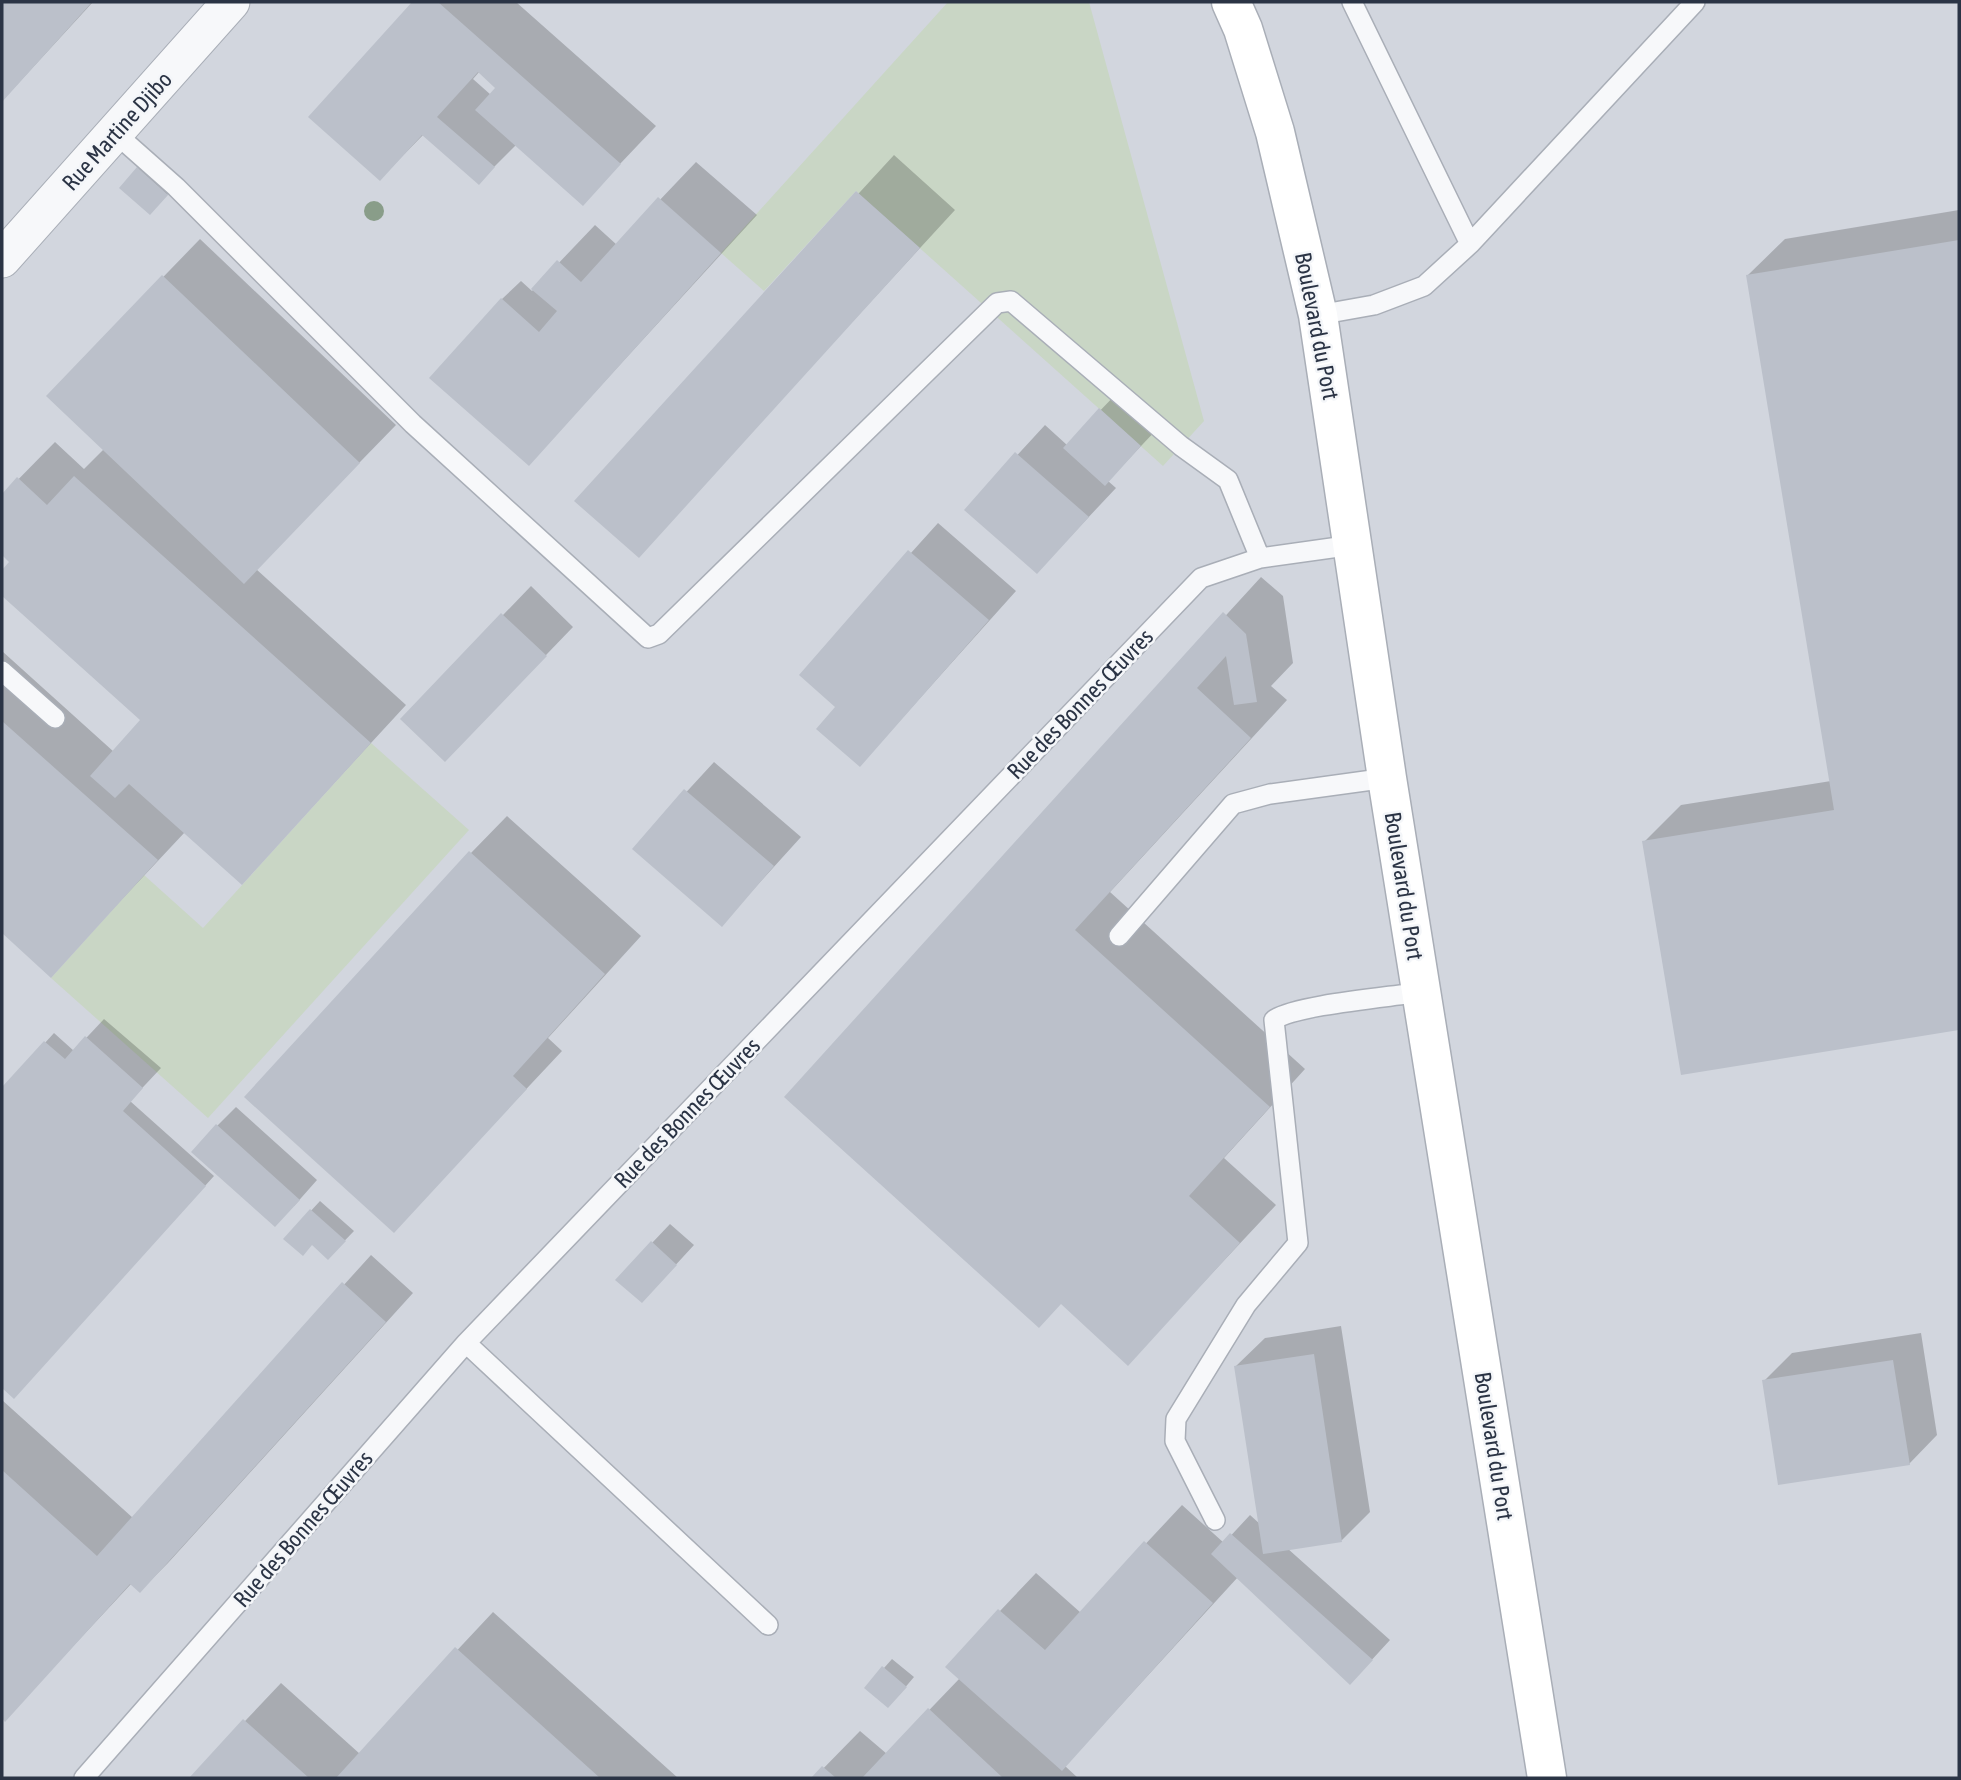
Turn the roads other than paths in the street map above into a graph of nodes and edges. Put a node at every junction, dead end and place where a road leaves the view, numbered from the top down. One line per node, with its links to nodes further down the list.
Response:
1 (231, 2): 5 (street, Rue Martine Djibo)
2 (1231, 2): 8 (main road, Boulevard du Port)
3 (1352, 2): 6 (lane)
4 (1695, 2): 6 (lane)
5 (115, 133): 7 (street, Rue Martine Djibo); 10 (lane)
6 (1469, 244): 8 (lane)
7 (2, 259)
8 (1318, 315): 9 (main road, Boulevard du Port)
9 (1353, 545): 10 (lane, Rue des Bonnes Œuvres); 13 (main road, Boulevard du Port)
10 (1261, 558): 16 (lane, Rue des Bonnes Œuvres)
11 (2, 671): 12 (lane)
12 (55, 718)
13 (1387, 778): 14 (lane); 15 (main road, Boulevard du Port)
14 (1119, 936)
15 (1421, 992): 17 (lane); 20 (main road, Boulevard du Port)
16 (466, 1343): 18 (lane); 19 (lane, Rue des Bonnes Œuvres)
17 (1214, 1520)
18 (768, 1625)
19 (84, 1778)
20 (1547, 1778)

